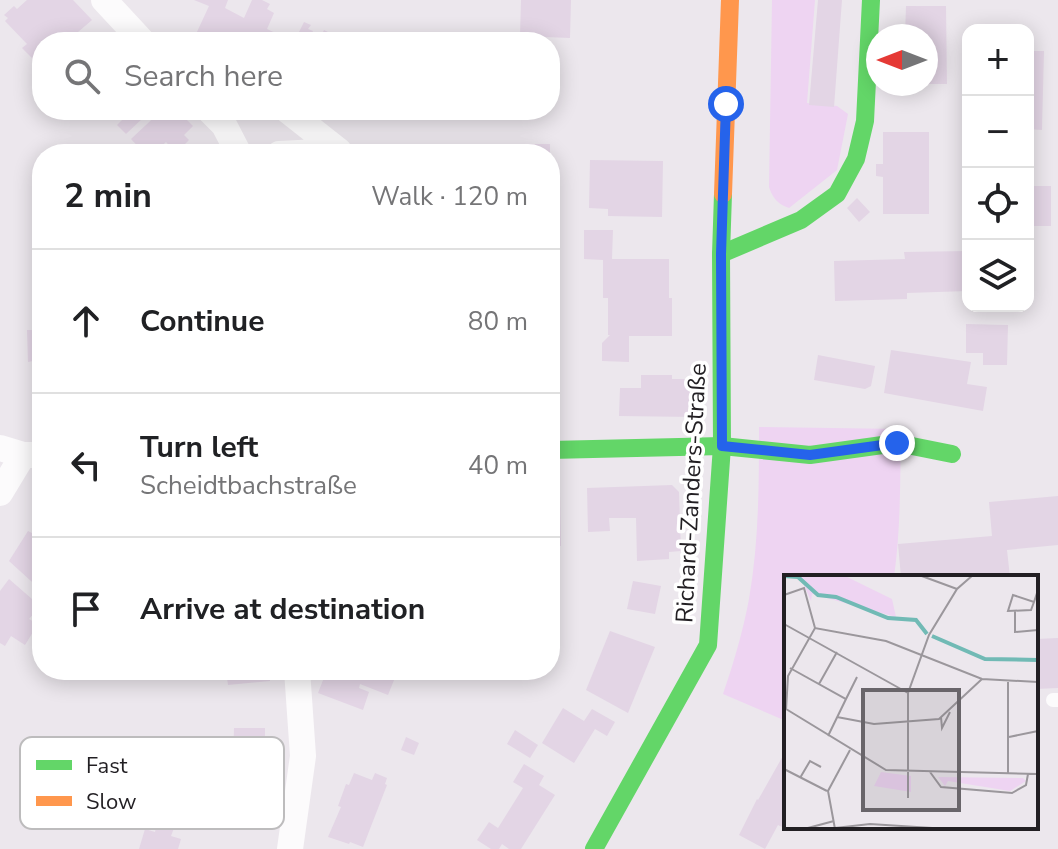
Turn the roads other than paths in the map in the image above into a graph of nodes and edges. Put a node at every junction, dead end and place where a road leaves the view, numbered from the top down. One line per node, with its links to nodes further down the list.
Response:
1 (104, 0): 4 (street)
2 (730, 0): 9 (street, Richard-Zanders-Straße)
3 (871, 0): 9 (street)
4 (134, 32)
5 (219, 120): 7 (street)
6 (300, 120): 8 (street)
7 (234, 144)
8 (330, 144)
9 (721, 254): 10 (street, Richard-Zanders-Straße)
10 (722, 446): 11 (street); 13 (street); 17 (street, Richard-Zanders-Straße)
11 (560, 450)
12 (22, 453): 14 (street)
13 (952, 454)
14 (0, 493)
15 (298, 680): 16 (street)
16 (290, 849)
17 (594, 849)

